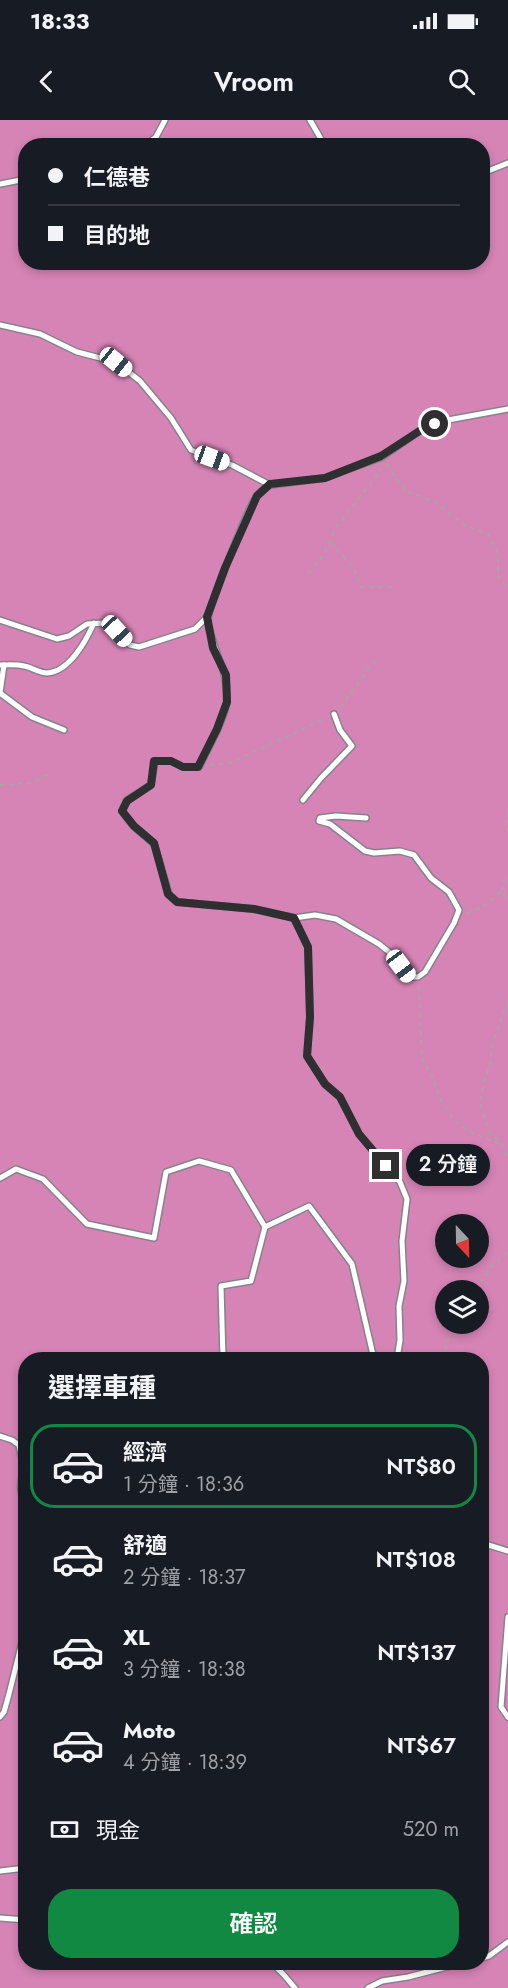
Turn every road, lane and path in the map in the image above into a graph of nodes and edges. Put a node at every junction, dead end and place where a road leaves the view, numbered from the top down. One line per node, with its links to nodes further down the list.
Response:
1 (165, 120): 3 (lane)
2 (310, 120): 4 (lane)
3 (155, 138)
4 (320, 138)
5 (508, 164): 6 (lane)
6 (490, 170)
7 (18, 181): 8 (lane)
8 (0, 184)
9 (0, 325): 12 (lane)
10 (508, 409): 11 (lane)
11 (381, 456): 12 (lane); 13 (path); 16 (path)
12 (270, 484): 17 (lane)
13 (331, 542): 14 (path); 15 (path)
14 (308, 573)
15 (395, 587)
16 (508, 588)
17 (207, 617): 19 (lane); 24 (lane)
18 (0, 620): 19 (lane)
19 (94, 623): 21 (lane)
20 (378, 657): 22 (path)
21 (2, 665): 23 (lane)
22 (334, 714): 24 (path); 27 (lane)
23 (64, 730)
24 (198, 767): 35 (lane)
25 (51, 773): 26 (path)
26 (0, 785)
27 (303, 800)
28 (508, 810): 30 (path)
29 (366, 818): 34 (lane)
30 (508, 832)
31 (508, 875): 32 (path)
32 (502, 891): 33 (path); 34 (path)
33 (508, 902)
34 (459, 910): 36 (lane)
35 (294, 918): 36 (lane); 47 (lane)
36 (418, 977): 38 (path)
37 (508, 1001): 38 (path)
38 (502, 1145): 39 (path)
39 (508, 1158)
40 (0, 1178): 41 (lane)
41 (265, 1227): 45 (lane); 46 (lane)
42 (508, 1252): 43 (path)
43 (481, 1280)
44 (451, 1334): 48 (path)
45 (223, 1352)
46 (372, 1352)
47 (398, 1352)
48 (445, 1352)
49 (0, 1436): 50 (lane)
50 (18, 1444)
51 (489, 1545): 52 (lane)
52 (508, 1551)
53 (508, 1617): 56 (lane)
54 (18, 1658): 55 (lane)
55 (0, 1717)
56 (508, 1717)
57 (18, 1869): 58 (lane)
58 (0, 1871)
59 (0, 1918): 60 (lane)
60 (18, 1919)
61 (508, 1942): 62 (lane)
62 (489, 1956)
63 (278, 1970): 65 (lane)
64 (435, 1970): 66 (lane)
65 (295, 1988)
66 (368, 1988)

